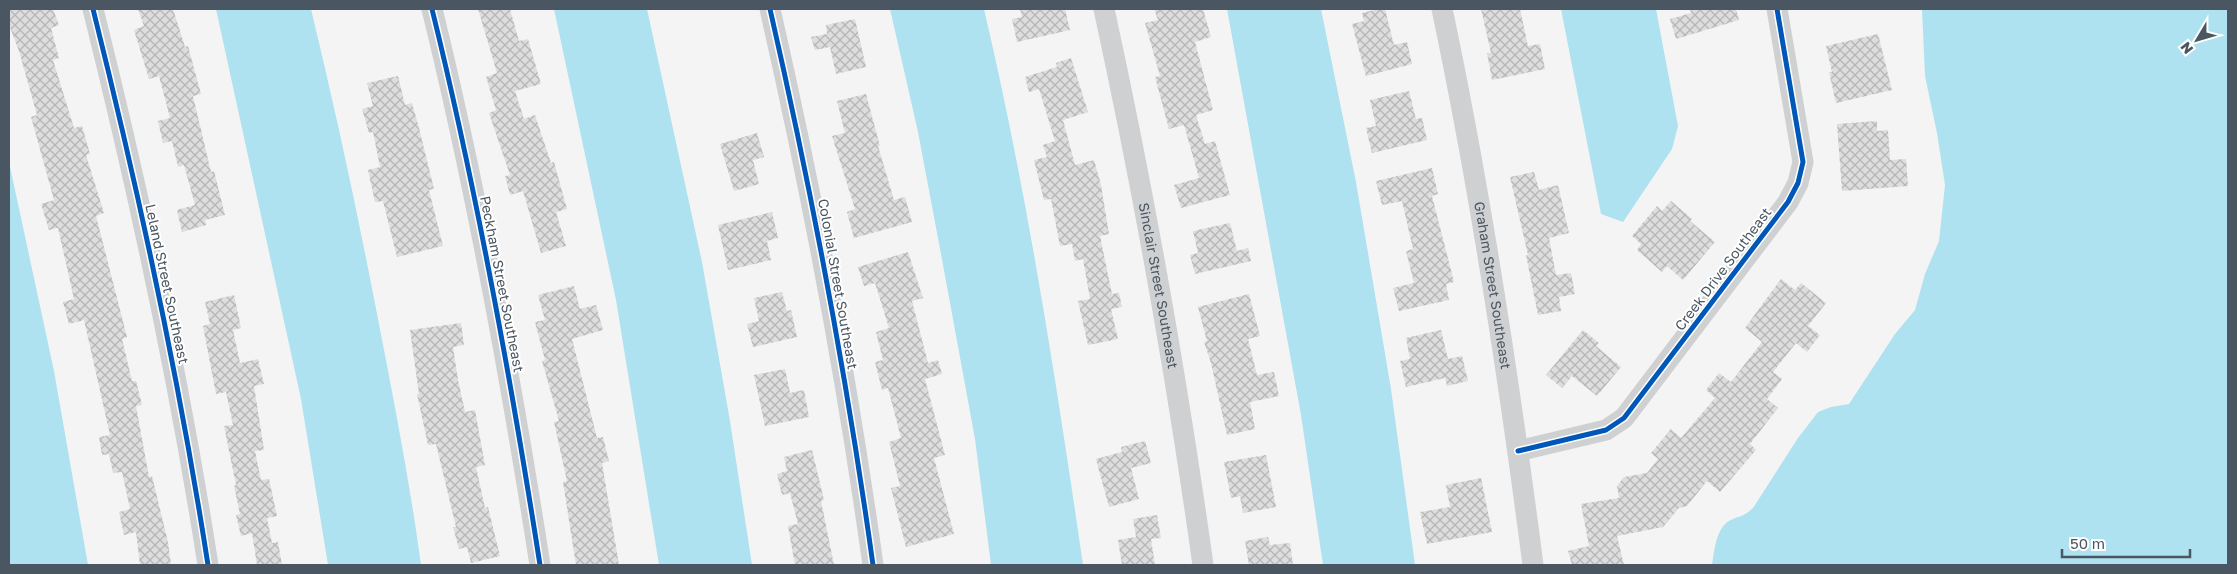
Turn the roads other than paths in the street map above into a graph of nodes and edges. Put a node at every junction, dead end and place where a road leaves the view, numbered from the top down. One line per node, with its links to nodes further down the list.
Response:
1 (94, 9): 8 (street, Leland Street Southeast)
2 (432, 9): 9 (street, Peckham Street Southeast)
3 (770, 9): 10 (street, Colonial Street Southeast)
4 (1104, 9): 11 (street, Sinclair Street Southeast)
5 (1442, 9): 7 (street, Graham Street Southeast)
6 (1777, 9): 7 (street, Creek Drive Southeast)
7 (1518, 451): 12 (street, Graham Street Southeast)
8 (208, 565)
9 (540, 565)
10 (873, 565)
11 (1203, 565)
12 (1533, 565)

